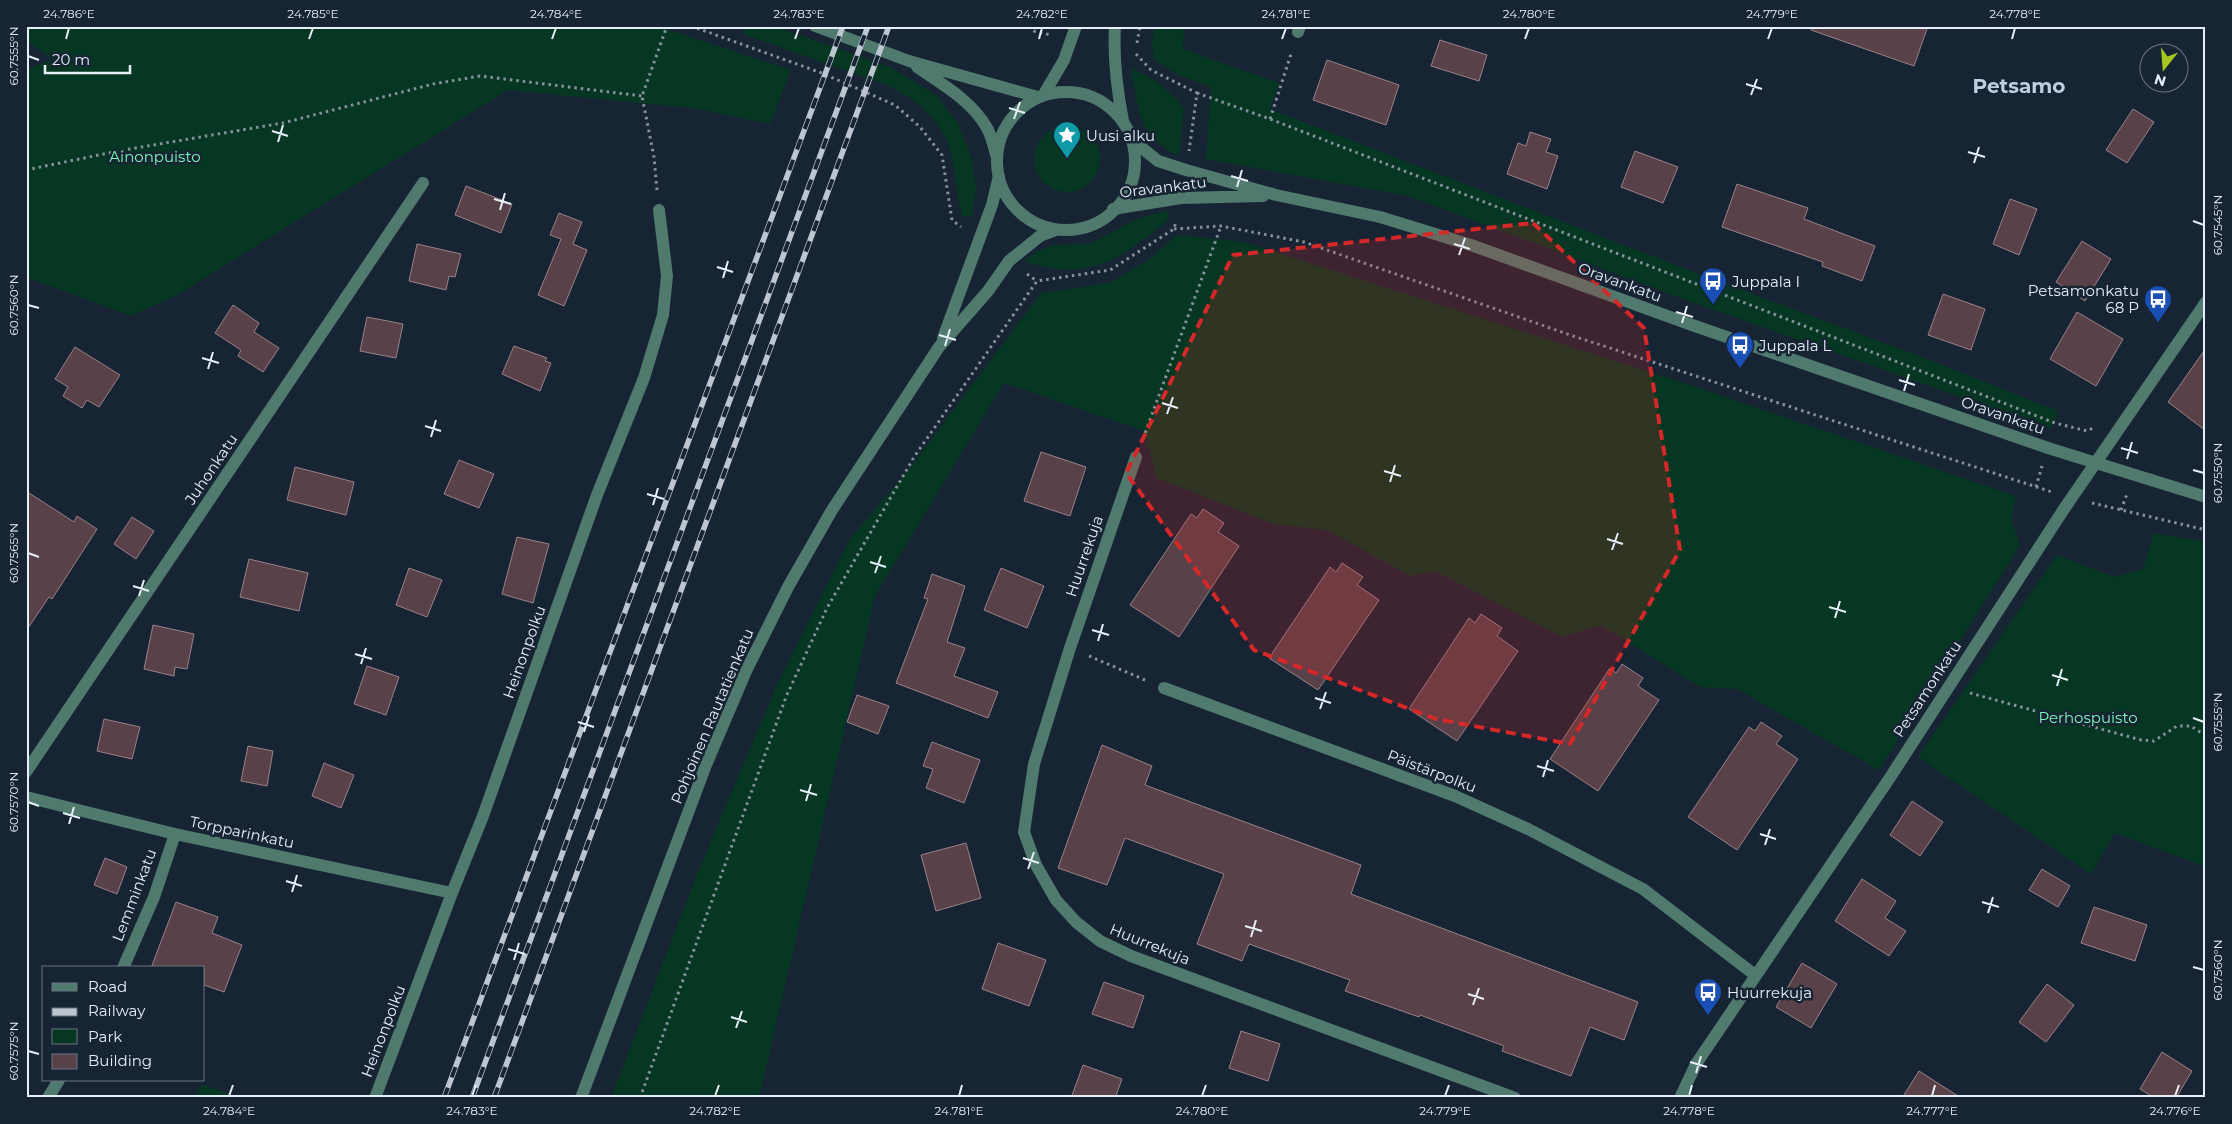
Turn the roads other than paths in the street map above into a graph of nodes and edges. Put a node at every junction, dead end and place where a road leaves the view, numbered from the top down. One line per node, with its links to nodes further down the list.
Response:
1 (815, 26): 4 (street)
2 (1076, 26): 5 (street)
3 (1115, 26): 6 (street)
4 (909, 61): 5 (street); 8 (street)
5 (1041, 96): 6 (street); 8 (street)
6 (1124, 124): 7 (street)
7 (1132, 140): 11 (street, Oravankatu); 12 (street)
8 (997, 158): 9 (street)
9 (999, 176): 14 (street); 16 (street, Pohjoinen Rautatienkatu)
10 (423, 184): 21 (street, Juhonkatu)
11 (1276, 195): 12 (street, Oravankatu); 18 (street, Oravankatu)
12 (1114, 209): 14 (street)
13 (659, 210): 24 (street, Heinonpolku)
14 (1056, 230): 16 (street, Pohjoinen Rautatienkatu)
15 (2206, 302): 18 (street, Petsamonkatu)
16 (939, 347): 30 (street, Pohjoinen Rautatienkatu)
17 (1136, 457): 31 (street, Huurrekuja)
18 (2096, 462): 19 (street, Oravankatu); 26 (street, Petsamonkatu)
19 (2206, 496)
20 (1164, 688): 26 (street, Päistärpolku)
21 (26, 772)
22 (26, 797): 23 (street, Torpparinkatu)
23 (175, 834): 24 (street, Torpparinkatu); 25 (street, Lemminkatu)
24 (452, 893): 29 (street, Heinonpolku)
25 (124, 966)
26 (1756, 975): 32 (street, Petsamonkatu)
27 (58, 1082): 28 (street)
28 (48, 1098)
29 (375, 1098)
30 (581, 1098)
31 (1515, 1098)
32 (1680, 1098)

